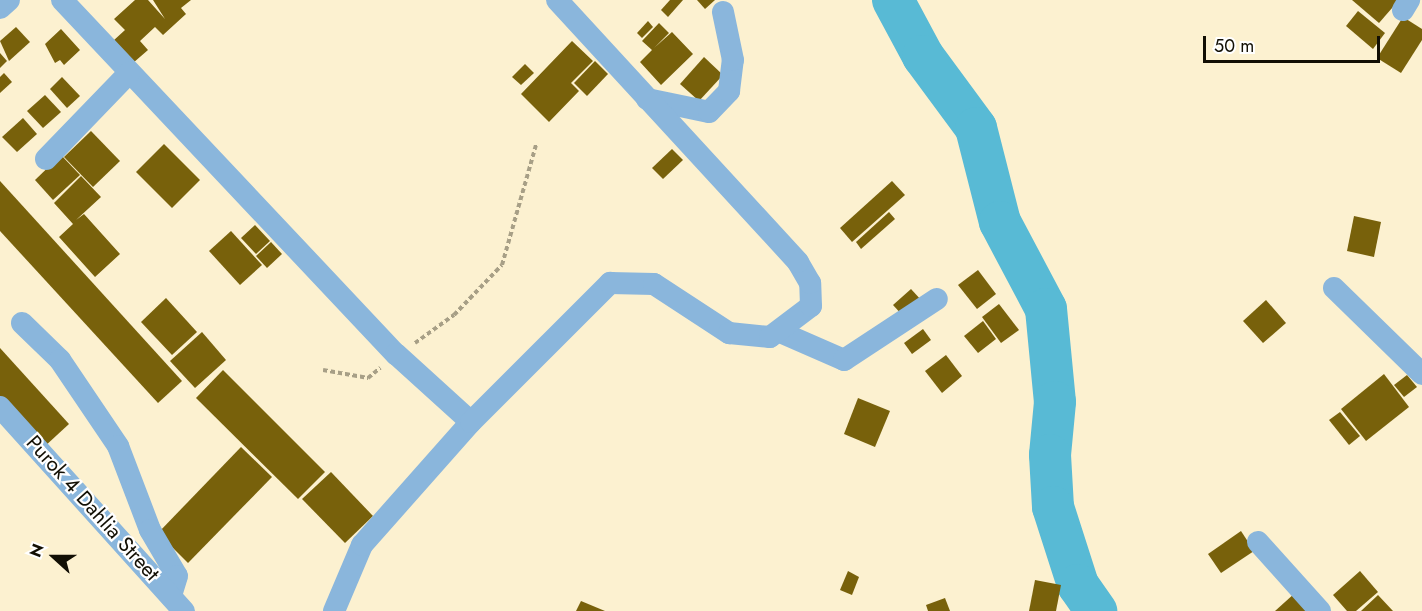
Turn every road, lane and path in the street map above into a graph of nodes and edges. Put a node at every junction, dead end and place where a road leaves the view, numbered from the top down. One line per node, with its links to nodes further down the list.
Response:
1 (9, 0): 4 (street)
2 (62, 0): 6 (street)
3 (557, 0): 7 (street)
4 (0, 8)
5 (723, 12): 7 (street)
6 (129, 73): 9 (street); 14 (street)
7 (647, 99): 13 (street)
8 (536, 145): 14 (path)
9 (45, 159)
10 (1334, 288): 16 (street)
11 (937, 299): 13 (street)
12 (22, 323): 20 (street)
13 (780, 332): 18 (street)
14 (396, 354): 15 (path); 18 (street)
15 (323, 370)
16 (1422, 374)
17 (0, 407): 20 (street, Purok 4 Dahlia Street)
18 (471, 422): 21 (street)
19 (1258, 542): 22 (street)
20 (177, 603)
21 (334, 611)
22 (1320, 611)

